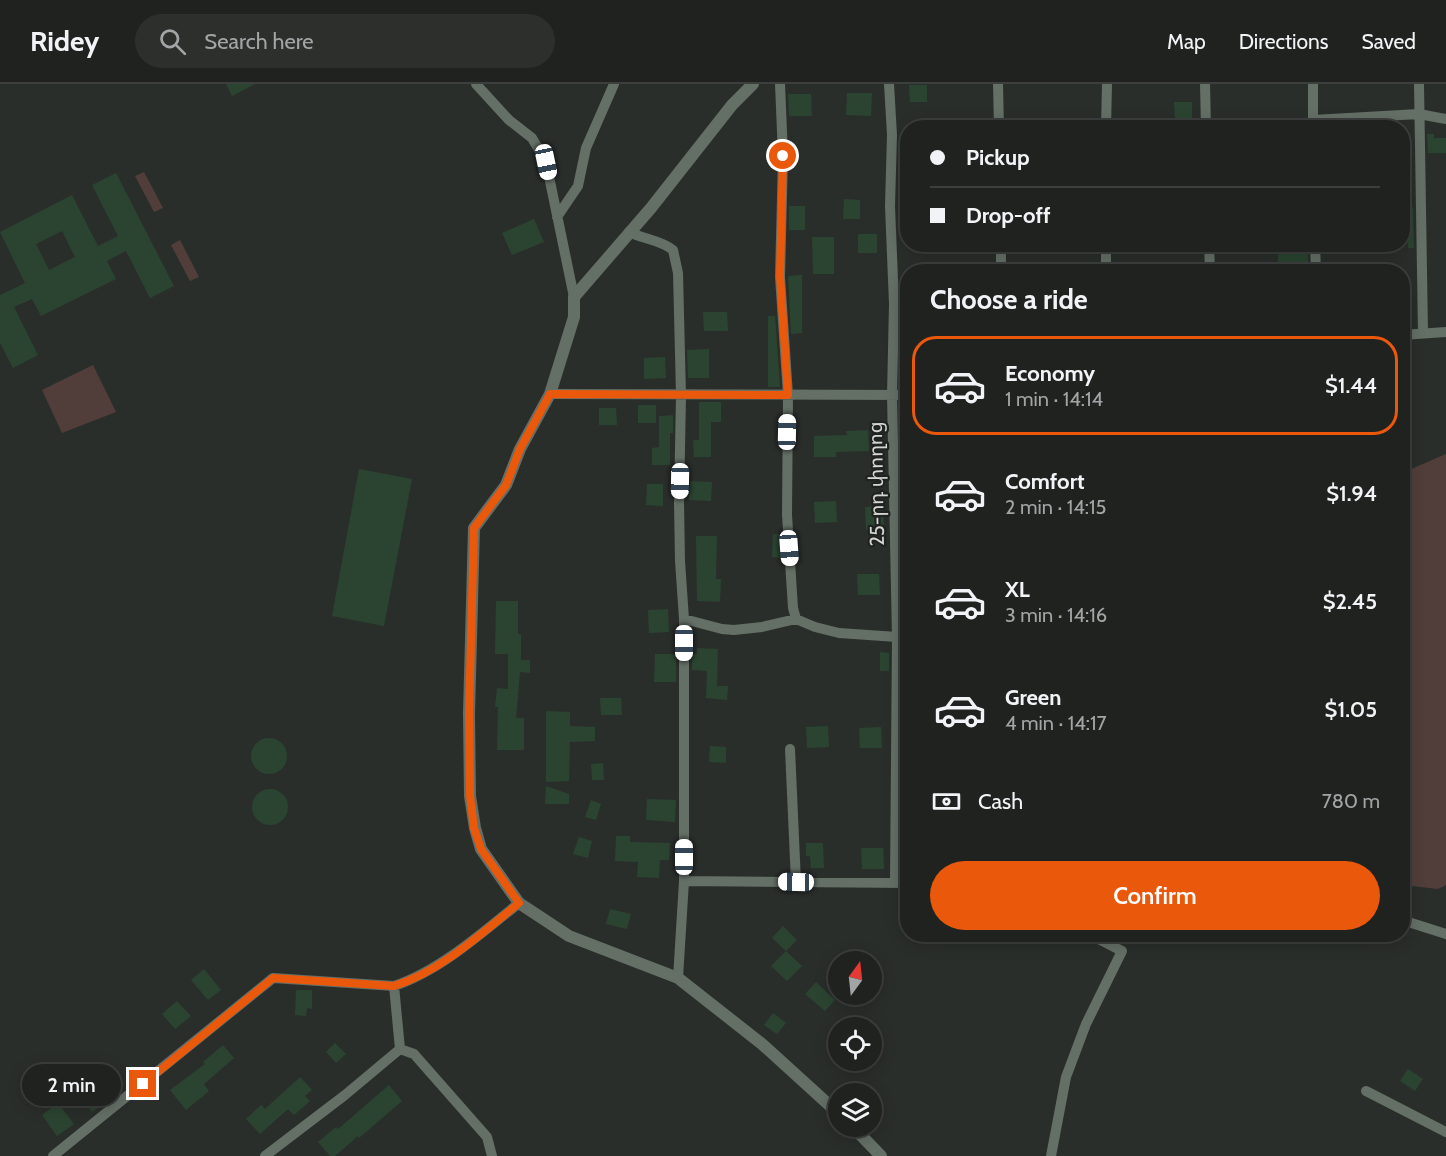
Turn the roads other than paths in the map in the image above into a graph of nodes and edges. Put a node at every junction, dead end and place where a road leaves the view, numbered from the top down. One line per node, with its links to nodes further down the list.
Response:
1 (476, 84): 18 (street)
2 (614, 84): 18 (street)
3 (753, 84): 19 (street)
4 (780, 84): 26 (street)
5 (889, 84): 27 (street, 25-րդ փողոց)
6 (998, 84): 13 (street)
7 (1107, 84): 14 (street)
8 (1205, 84): 15 (street)
9 (1313, 84): 16 (street)
10 (1419, 84): 11 (street)
11 (1419, 114): 12 (street); 17 (street); 22 (street)
12 (1446, 119)
13 (999, 120)
14 (1106, 120)
15 (1206, 120)
16 (1313, 120)
17 (1355, 120)
18 (557, 217): 20 (street)
19 (629, 232): 20 (street); 25 (street)
20 (574, 297): 24 (street)
21 (1446, 332): 22 (street)
22 (1423, 333): 23 (street)
23 (1410, 334)
24 (550, 394): 25 (street); 37 (street)
25 (681, 395): 26 (street); 29 (street)
26 (788, 395): 27 (street); 30 (street)
27 (892, 395): 28 (street); 31 (street, 25-րդ փողոց)
28 (900, 395)
29 (684, 619): 30 (street); 33 (street)
30 (796, 619): 31 (street)
31 (897, 637): 35 (street, 25-րդ փողոց)
32 (790, 749): 34 (street)
33 (684, 881): 34 (street); 41 (street)
34 (796, 882): 35 (street)
35 (895, 884): 36 (street)
36 (900, 884)
37 (519, 903): 41 (street); 42 (street)
38 (1410, 923): 39 (street)
39 (1446, 934)
40 (1105, 942): 52 (street)
41 (678, 978): 45 (street)
42 (394, 986): 43 (street); 48 (street)
43 (400, 1049): 49 (street); 50 (street)
44 (1366, 1091): 46 (street)
45 (828, 1103)
46 (1446, 1132)
47 (863, 1137): 51 (street)
48 (53, 1156)
49 (265, 1156)
50 (492, 1156)
51 (881, 1156)
52 (1052, 1156)

